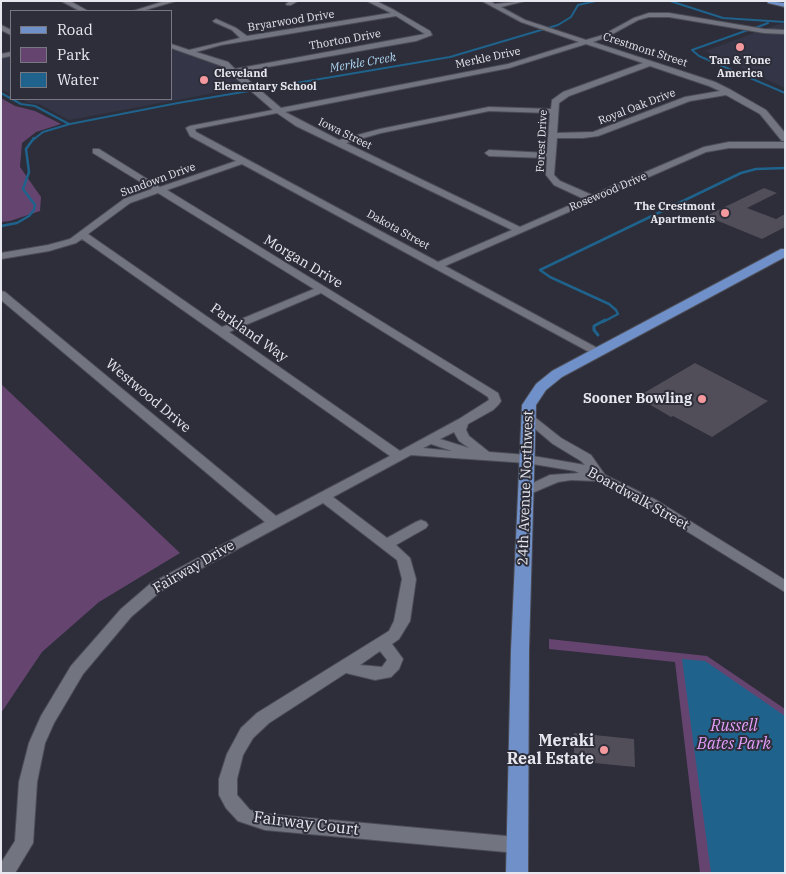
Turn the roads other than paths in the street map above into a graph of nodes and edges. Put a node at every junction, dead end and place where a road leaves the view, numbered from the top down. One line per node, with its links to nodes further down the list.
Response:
1 (64, 1): 9 (street)
2 (173, 1): 10 (street)
3 (370, 1): 11 (street)
4 (485, 1): 8 (street, Crestmont Street)
5 (522, 1): 8 (street)
6 (771, 1): 7 (main road)
7 (785, 5)
8 (494, 6): 15 (street, Crestmont Street)
9 (83, 10)
10 (140, 10)
11 (400, 16): 14 (street, Bryarwood Drive); 19 (street, Thorton Drive)
12 (216, 21): 14 (street)
13 (785, 32): 15 (street, Merkle Drive)
14 (245, 38): 17 (street, Bryarwood Drive)
15 (586, 42): 18 (street, Crestmont Street); 21 (street, Merkle Drive)
16 (172, 46): 17 (street, Iowa Street)
17 (189, 52): 19 (street, Iowa Street)
18 (651, 64): 20 (street, Crestmont Street); 22 (street, Forest Drive)
19 (233, 71): 21 (street, Iowa Street)
20 (728, 92): 24 (street, Royal Oak Drive); 25 (street, Crestmont Street)
21 (279, 110): 23 (street, Merkle Drive); 26 (street, Iowa Street)
22 (555, 111): 24 (street, Forest Drive); 26 (street)
23 (190, 128): 31 (street, Dakota Street)
24 (553, 135): 30 (street, Forest Drive)
25 (785, 139)
26 (338, 143): 34 (street, Iowa Street)
27 (785, 145): 33 (street, Rosewood Drive)
28 (96, 152): 32 (street, Morgan Drive)
29 (489, 152): 30 (street)
30 (550, 156): 33 (street, Forest Drive)
31 (243, 161): 32 (street, Sundown Drive); 38 (street, Dakota Street)
32 (158, 190): 35 (street, Sundown Drive); 39 (street, Morgan Drive)
33 (594, 199): 34 (street, Rosewood Drive)
34 (519, 230): 38 (street, Rosewood Drive)
35 (83, 235): 37 (street, Sundown Drive); 41 (street, Parkland Way)
36 (785, 252): 42 (main road, 24th Avenue Northwest)
37 (1, 256)
38 (437, 266): 42 (street, Dakota Street)
39 (322, 289): 41 (street); 43 (street, Morgan Drive)
40 (1, 294): 53 (street, Westwood Drive)
41 (221, 331): 47 (street, Parkland Way)
42 (598, 352): 44 (main road, 24th Avenue Northwest)
43 (495, 398): 45 (street, Fairway Drive)
44 (528, 418): 49 (main road, 24th Avenue Northwest); 50 (street)
45 (463, 422): 46 (street, Fairway Drive); 48 (street)
46 (430, 440): 47 (street, Fairway Drive); 48 (street)
47 (404, 453): 48 (street); 52 (street, Fairway Drive)
48 (482, 456): 49 (street, Boardwalk Street)
49 (527, 459): 50 (street, Boardwalk Street); 51 (main road, 24th Avenue Northwest)
50 (604, 479): 51 (street); 56 (street, Boardwalk Street)
51 (525, 492): 59 (main road, 24th Avenue Northwest)
52 (324, 497): 53 (street, Fairway Drive); 55 (street, Fairway Court)
53 (275, 523): 60 (street, Fairway Drive)
54 (421, 525): 55 (street)
55 (386, 545): 57 (street, Fairway Court)
56 (785, 587)
57 (382, 643): 58 (street, Fairway Court); 58 (street)
58 (344, 667): 59 (street, Fairway Court)
59 (517, 845): 61 (main road, 24th Avenue Northwest)
60 (5, 873)
61 (517, 873)

